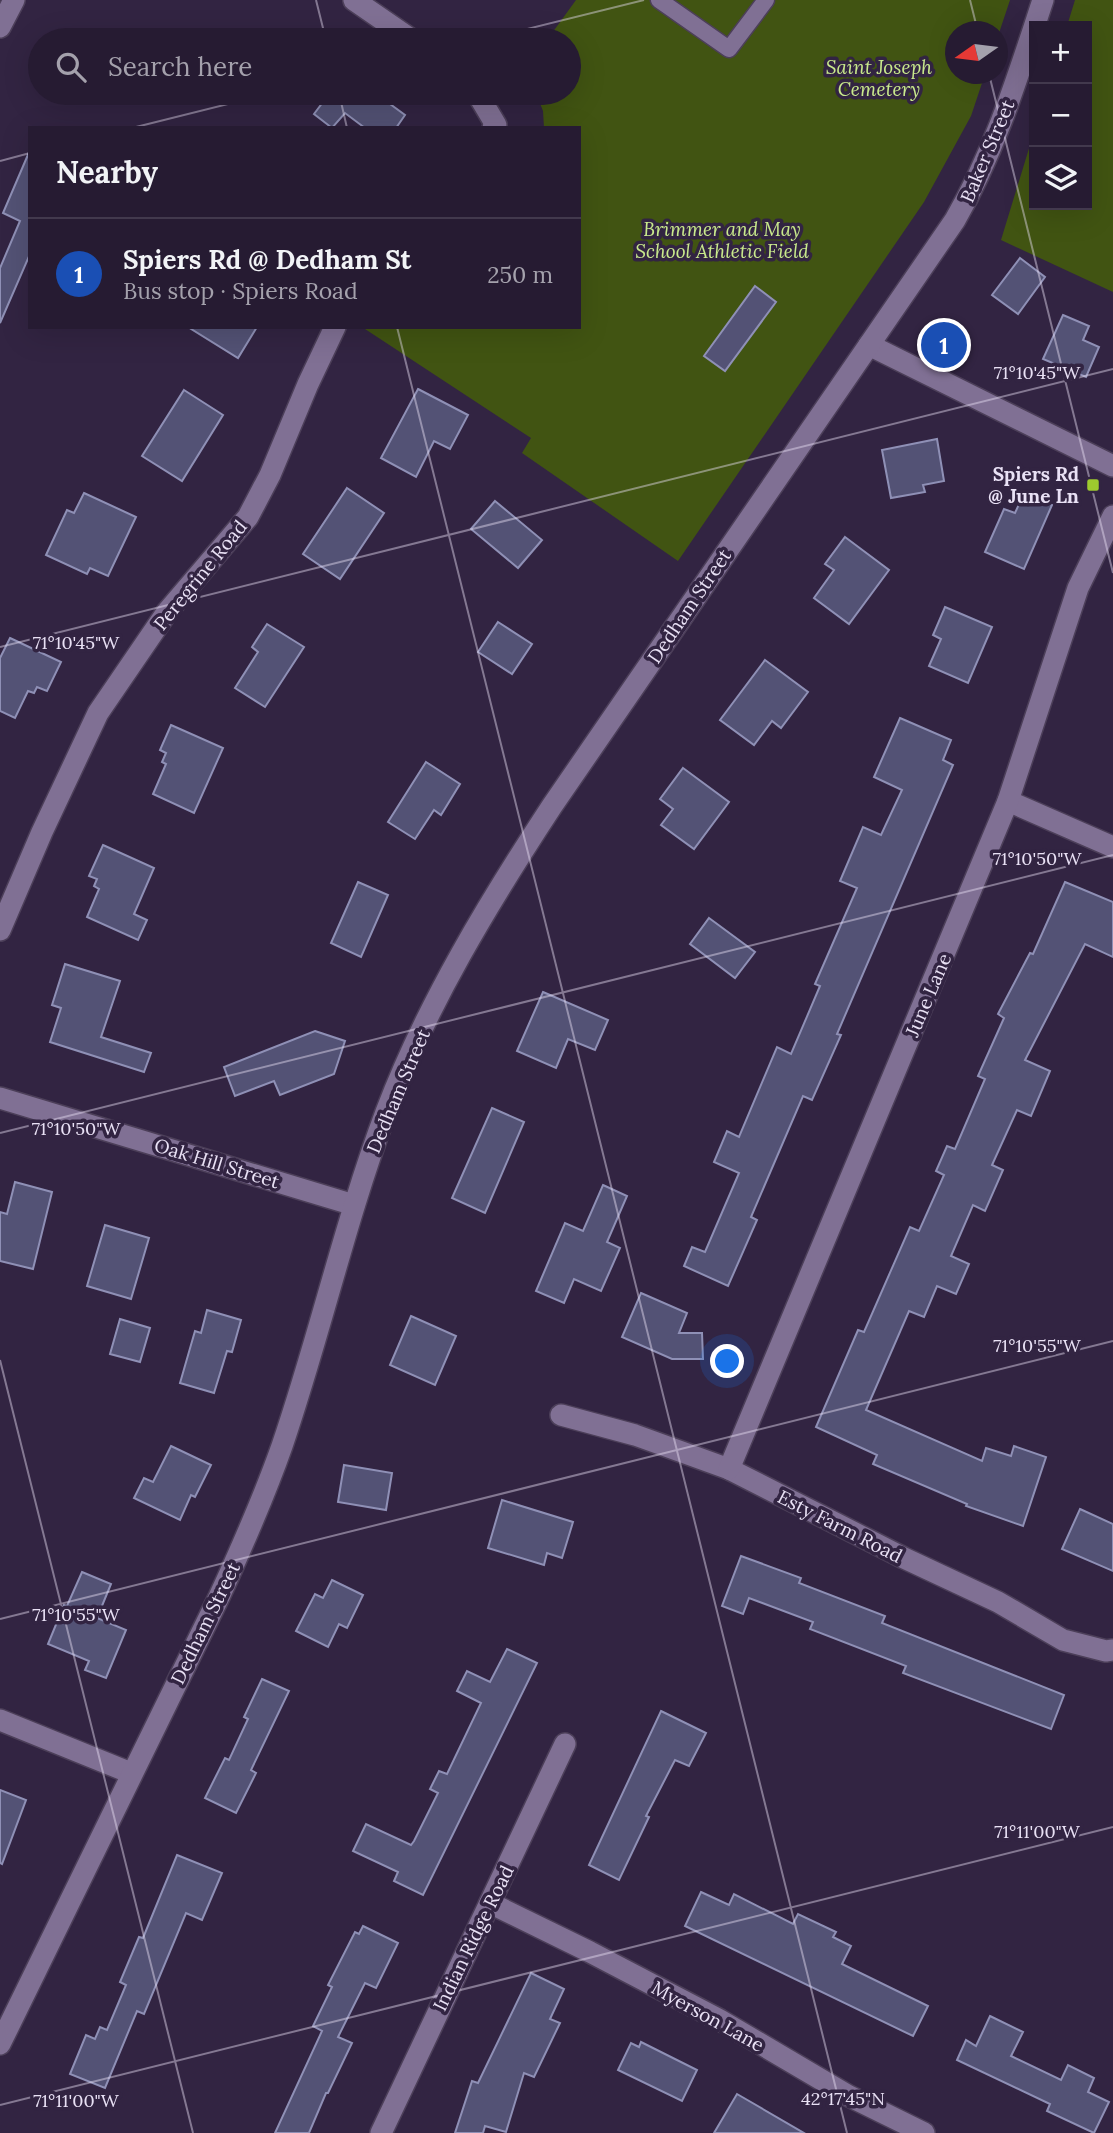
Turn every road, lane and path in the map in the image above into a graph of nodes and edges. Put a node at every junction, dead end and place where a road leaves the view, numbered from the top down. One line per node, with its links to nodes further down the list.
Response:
1 (14, 0): 6 (street)
2 (354, 0): 7 (street)
3 (659, 0): 4 (lane)
4 (766, 0)
5 (1042, 0): 10 (street, Baker Street)
6 (0, 27)
7 (395, 28)
8 (484, 105): 9 (street)
9 (495, 126)
10 (955, 220): 12 (street, Dedham Street)
11 (334, 329): 17 (street, Peregrine Road)
12 (869, 345): 13 (street); 19 (street, Dedham Street)
13 (1113, 466)
14 (1113, 516): 15 (street, June Lane)
15 (1008, 801): 16 (street); 21 (street, June Lane)
16 (1113, 847)
17 (0, 930)
18 (0, 1098): 19 (street, Oak Hill Street)
19 (354, 1205): 25 (street, Dedham Street)
20 (561, 1415): 21 (street, Esty Farm Road)
21 (729, 1469): 22 (street, Esty Farm Road)
22 (1113, 1650)
23 (0, 1720): 25 (street)
24 (565, 1744): 26 (street, Indian Ridge Road)
25 (131, 1773): 27 (street, Dedham Street)
26 (490, 1903): 28 (street, Indian Ridge Road); 29 (street, Myerson Lane)
27 (0, 2044)
28 (381, 2133)
29 (923, 2133)

